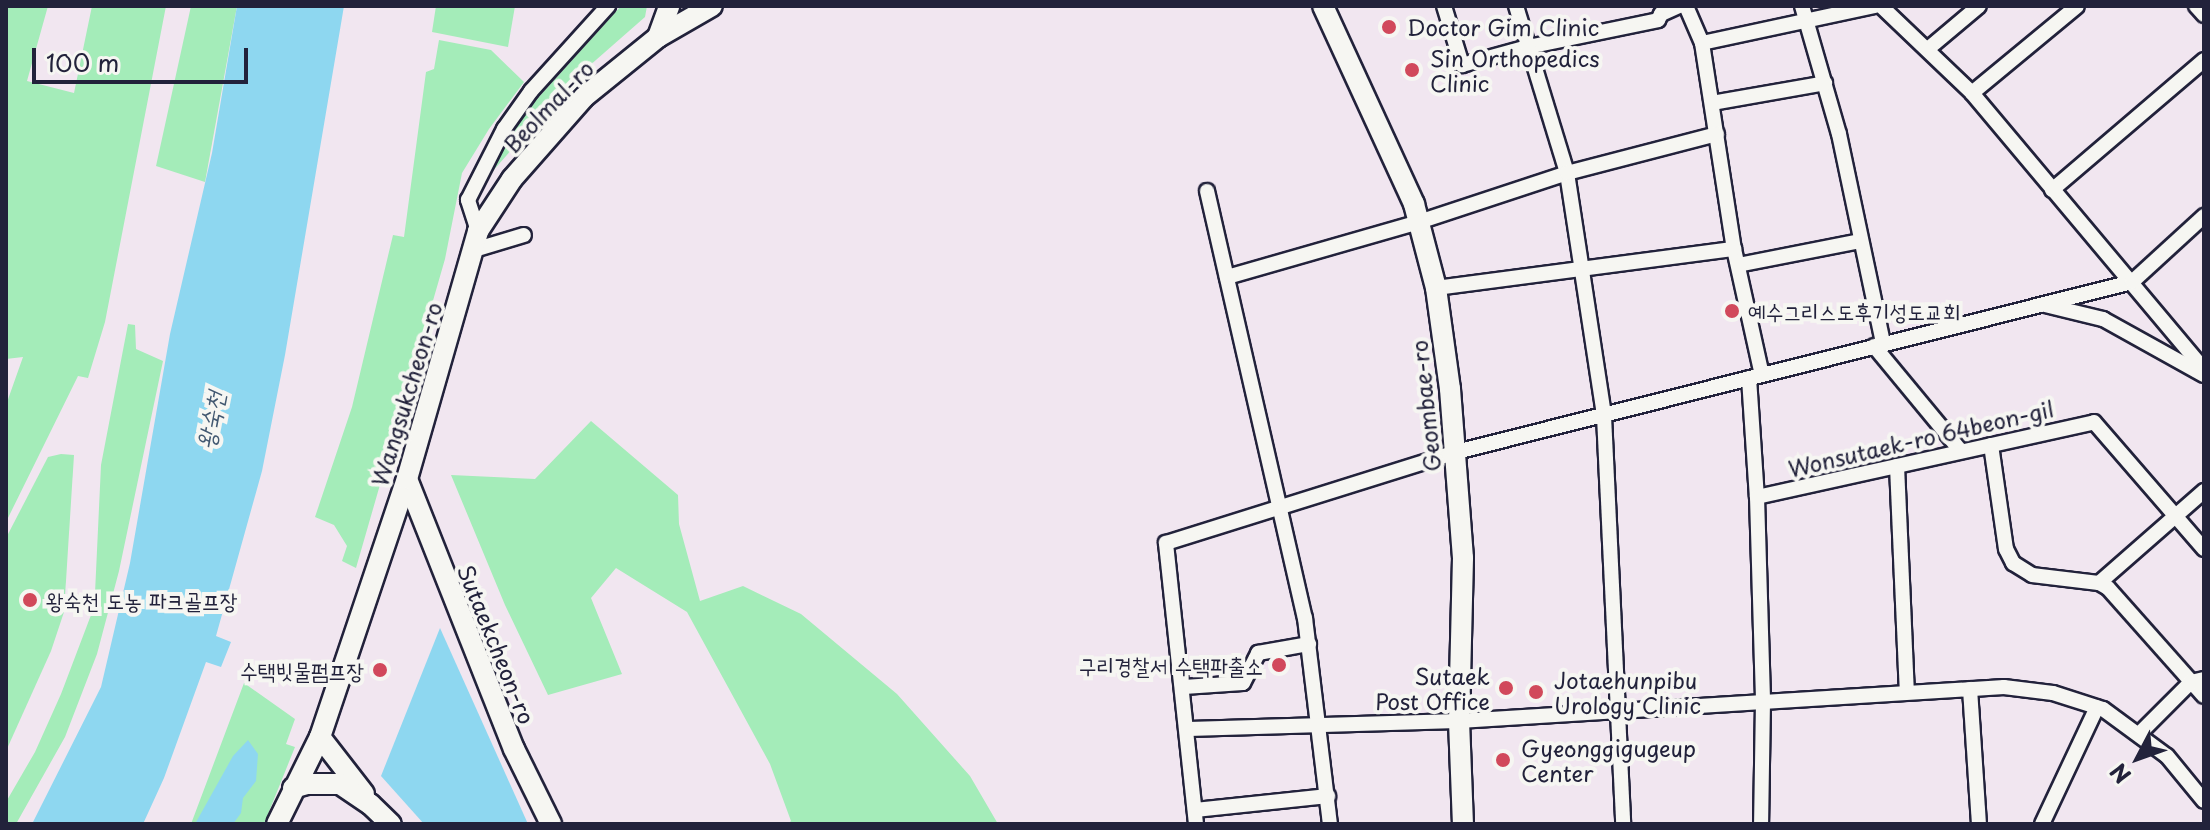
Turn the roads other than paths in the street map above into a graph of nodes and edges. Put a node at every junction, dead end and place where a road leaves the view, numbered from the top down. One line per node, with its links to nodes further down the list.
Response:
1 (608, 6): 32 (street, Wangsukcheon-ro)
2 (669, 6): 17 (street)
3 (712, 6): 17 (street, Beolmal-ro)
4 (1323, 6): 30 (street, Geombae-ro)
5 (1444, 6): 19 (street)
6 (1516, 6): 19 (street)
7 (1679, 6): 19 (street)
8 (1686, 6): 18 (street)
9 (1802, 6): 16 (street)
10 (1875, 6): 16 (street)
11 (1979, 6): 20 (street)
12 (2077, 6): 23 (street)
13 (2196, 6): 15 (street)
14 (1889, 8): 20 (street)
15 (2204, 15)
16 (1809, 20): 18 (street); 22 (street)
17 (658, 37): 32 (street, Beolmal-ro)
18 (1702, 43): 24 (street)
19 (1528, 47): 26 (street)
20 (1929, 48): 23 (street)
21 (2204, 60): 27 (street)
22 (1825, 83): 24 (street); 33 (street)
23 (1972, 93): 27 (street)
24 (1712, 103): 25 (street)
25 (1717, 134): 26 (street); 34 (street)
26 (1567, 173): 30 (street); 36 (street)
27 (2052, 190): 38 (street)
28 (1207, 191): 37 (street)
29 (2204, 216): 38 (street)
30 (1419, 222): 37 (street); 39 (street, Geombae-ro)
31 (524, 235): 32 (street)
32 (476, 241): 50 (street, Wangsukcheon-ro)
33 (1860, 241): 35 (street); 41 (street)
34 (1734, 249): 35 (street); 36 (street)
35 (1738, 265): 44 (street)
36 (1582, 270): 39 (street); 45 (street)
37 (1227, 277): 53 (street)
38 (2132, 282): 40 (street); 42 (street)
39 (1436, 288): 48 (street, Geombae-ro)
40 (2040, 304): 41 (street); 43 (street)
41 (1879, 345): 44 (street); 47 (street)
42 (2204, 369)
43 (2204, 375)
44 (1756, 377): 45 (street); 52 (street)
45 (1604, 416): 48 (street); 65 (street)
46 (1991, 445): 47 (street, Wonsutaek-ro 64beon-gil); 54 (street, Wonsutaek-ro 64beon-gil); 56 (street)
47 (1961, 451): 49 (street, Wonsutaek-ro 64beon-gil)
48 (1456, 452): 53 (street); 66 (street, Geombae-ro)
49 (1897, 466): 52 (street, Wonsutaek-ro 64beon-gil); 61 (street)
50 (407, 479): 70 (street, Wangsukcheon-ro); 78 (street, Sutaekcheon-ro)
51 (2204, 491): 54 (street)
52 (1757, 497): 63 (street)
53 (1281, 507): 57 (street); 59 (street)
54 (2175, 515): 55 (street); 56 (street)
55 (2204, 549)
56 (2099, 583): 58 (street)
57 (1309, 644): 59 (street); 67 (street)
58 (2198, 680): 62 (street); 69 (street)
59 (1184, 687): 68 (street)
60 (1970, 689): 61 (street); 64 (street); 83 (street)
61 (1907, 692): 63 (street)
62 (2204, 696)
63 (1763, 701): 65 (street); 82 (street)
64 (2097, 707): 69 (street); 84 (street)
65 (1618, 711): 66 (street); 81 (street)
66 (1459, 721): 67 (street); 80 (street, Geombae-ro)
67 (1320, 726): 68 (street); 72 (street)
68 (1187, 729): 75 (street)
69 (2139, 734): 73 (street)
70 (320, 737): 71 (street, Wangsukcheon-ro); 74 (street)
71 (293, 788): 74 (street); 76 (street, Wangsukcheon-ro)
72 (1328, 796): 75 (street); 79 (street)
73 (2204, 801)
74 (370, 804): 77 (street)
75 (1196, 817)
76 (277, 824)
77 (391, 824)
78 (551, 824)
79 (1330, 824)
80 (1463, 824)
81 (1623, 824)
82 (1761, 824)
83 (1979, 824)
84 (2042, 824)

